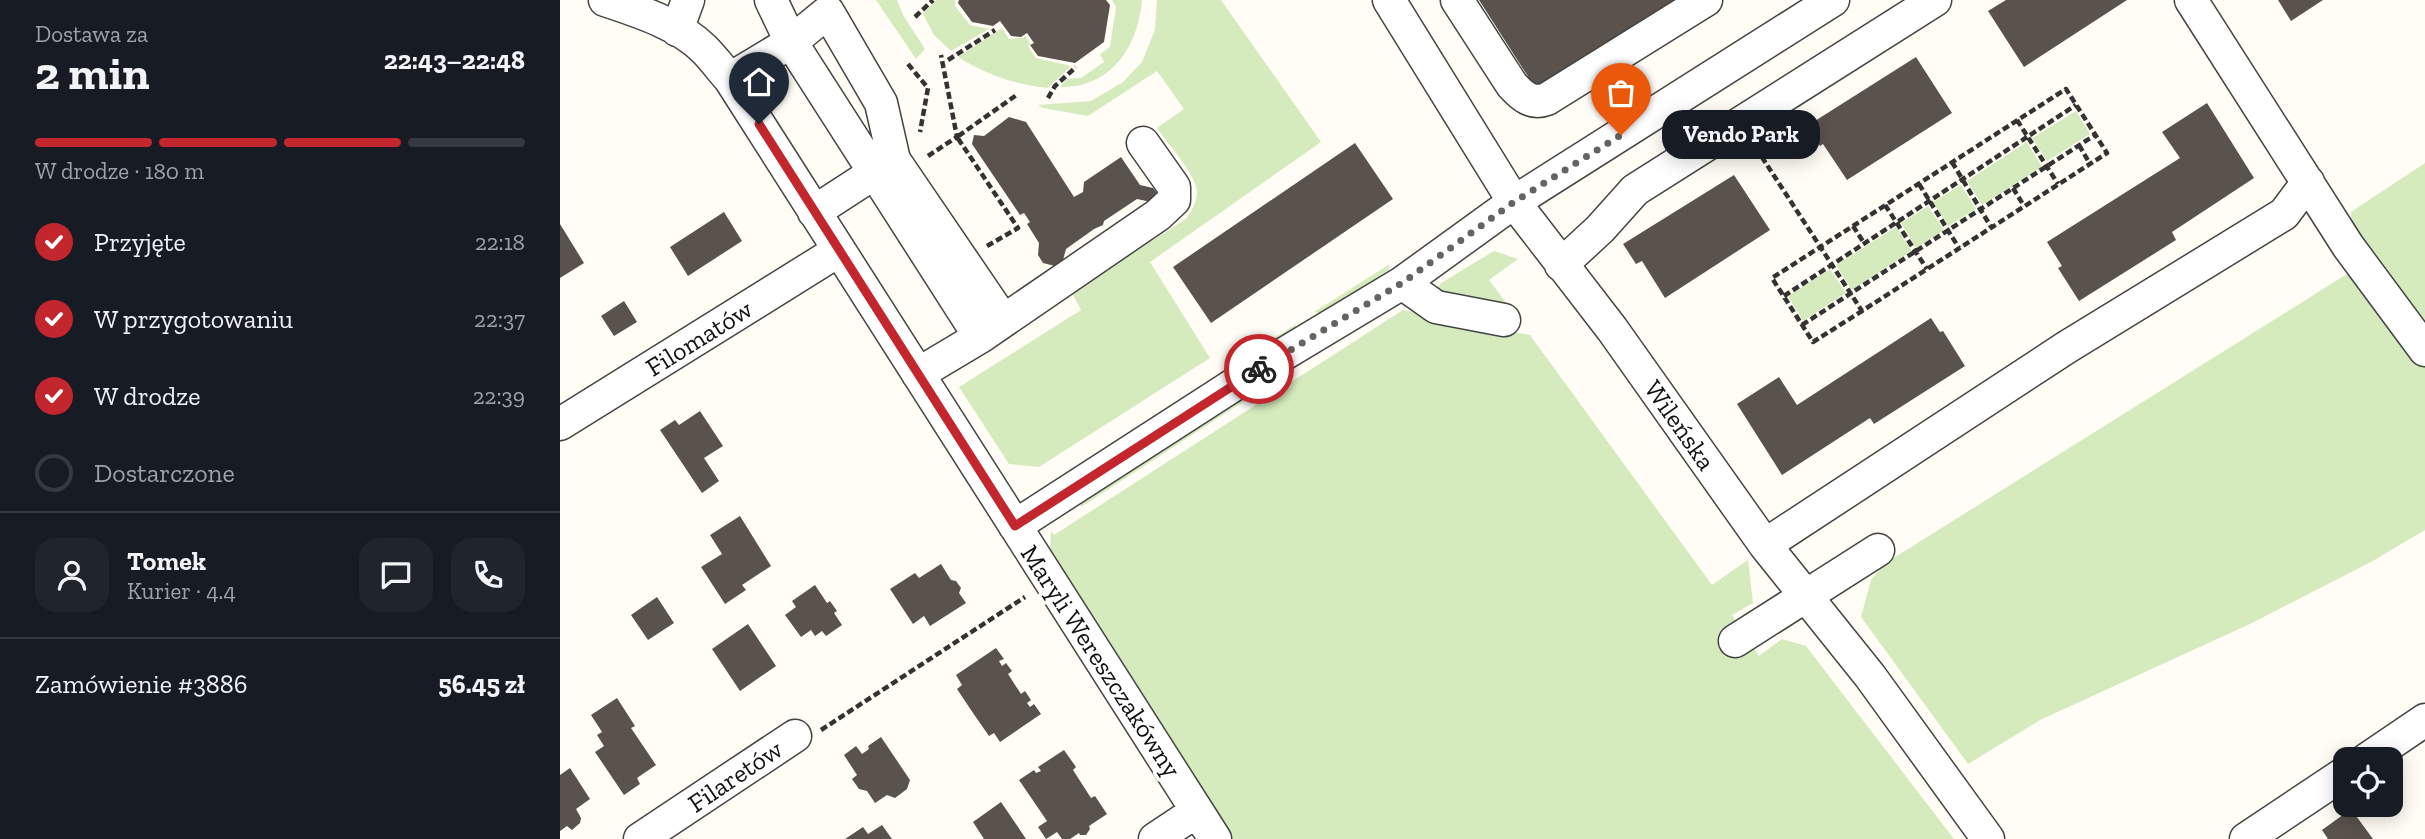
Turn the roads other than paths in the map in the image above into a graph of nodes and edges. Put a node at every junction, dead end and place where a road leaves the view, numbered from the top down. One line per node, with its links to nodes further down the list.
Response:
1 (605, 0): 11 (street, Maryli Wereszczakówny)
2 (688, 0): 11 (street)
3 (771, 0): 12 (street)
4 (1389, 0): 17 (street, Wileńska)
5 (1457, 0): 6 (street)
6 (1706, 0)
7 (1833, 0): 17 (street)
8 (1935, 0): 20 (street)
9 (2191, 0): 16 (street)
10 (825, 6): 12 (street); 15 (street)
11 (677, 30): 13 (street, Maryli Wereszczakówny)
12 (791, 42): 13 (street); 15 (street)
13 (730, 79): 18 (street, Maryli Wereszczakówny)
14 (1143, 143): 23 (street)
15 (903, 156): 18 (street); 23 (street)
16 (2308, 182): 24 (street); 28 (street)
17 (1514, 202): 20 (street, Wileńska); 21 (street)
18 (814, 212): 19 (street, Maryli Wereszczakówny)
19 (838, 251): 25 (street, Maryli Wereszczakówny); 26 (street, Filomatów)
20 (1561, 265): 28 (street, Wileńska)
21 (1402, 283): 22 (street); 27 (street)
22 (1504, 320)
23 (991, 328): 25 (street)
24 (2425, 350)
25 (918, 374): 27 (street, Maryli Wereszczakówny)
26 (560, 424)
27 (1015, 526): 36 (street, Maryli Wereszczakówny)
28 (1765, 545): 30 (street, Wileńska)
29 (1878, 550): 30 (street)
30 (1807, 597): 31 (street); 40 (street, Wileńska)
31 (1735, 641)
32 (2425, 720): 34 (street)
33 (795, 736): 37 (street, Filaretów)
34 (2385, 747)
35 (2333, 781): 41 (street)
36 (1197, 811): 38 (street); 39 (street, Maryli Wereszczakówny)
37 (640, 839)
38 (1155, 839)
39 (1215, 839)
40 (1987, 839)
41 (2246, 839)

